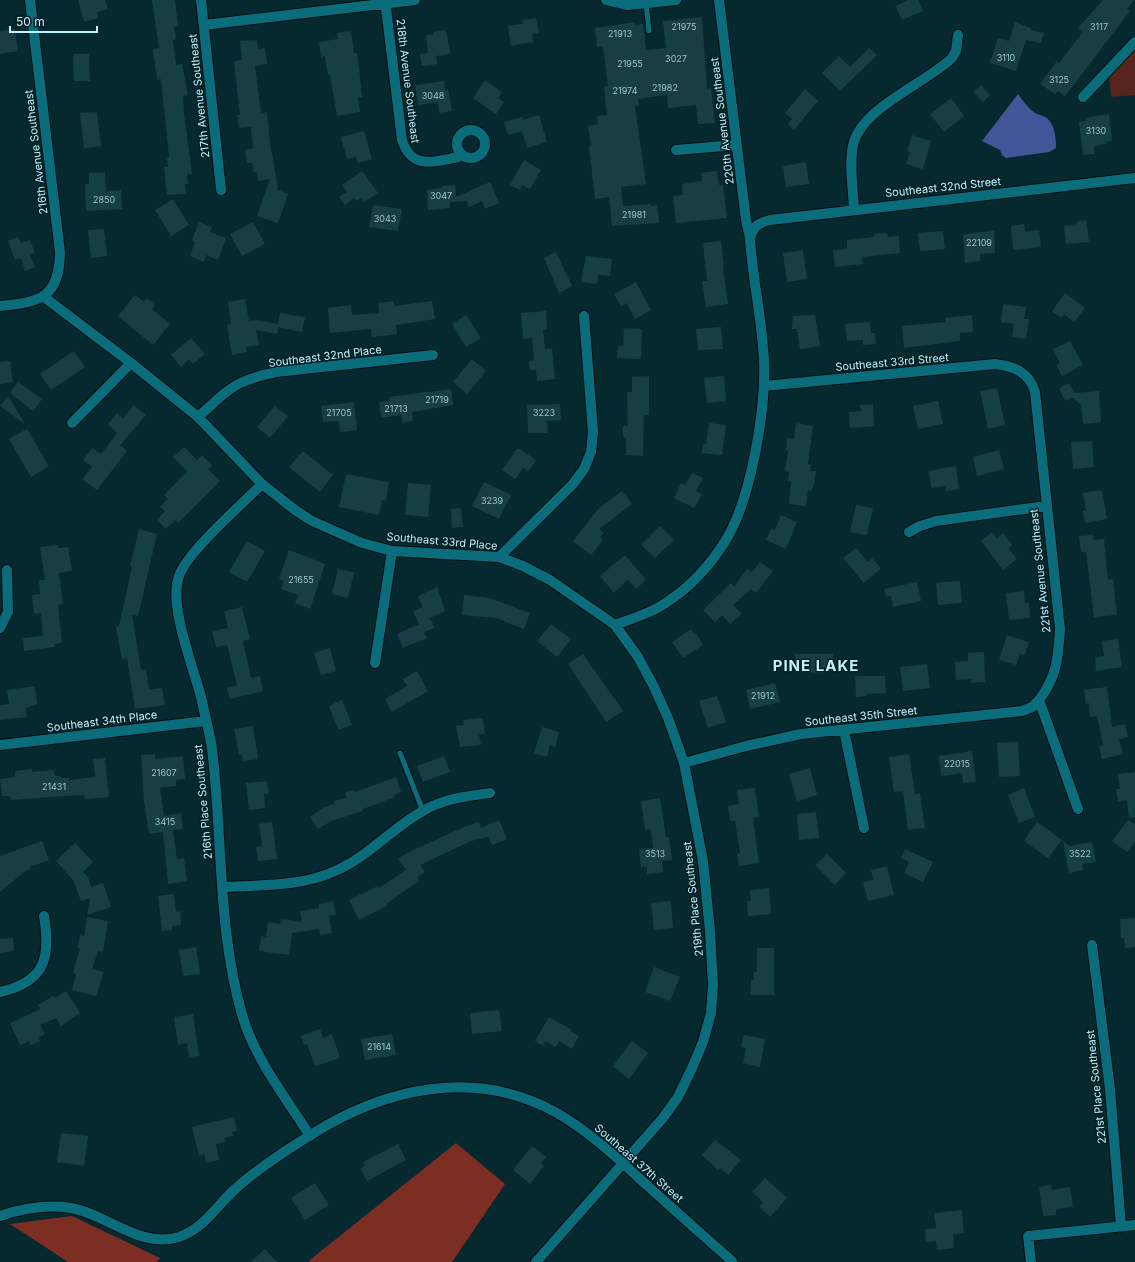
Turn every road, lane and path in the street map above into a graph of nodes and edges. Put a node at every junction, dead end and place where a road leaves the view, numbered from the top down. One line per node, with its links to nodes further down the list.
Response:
1 (30, 0): 22 (street, 216th Avenue Southeast)
2 (201, 0): 9 (street, 217th Avenue Southeast)
3 (415, 0): 7 (street)
4 (606, 0): 8 (street)
5 (676, 0): 8 (street)
6 (718, 0): 14 (street, 220th Avenue Southeast)
7 (386, 2): 9 (street); 16 (street, 218th Avenue Southeast)
8 (646, 3): 10 (lane)
9 (204, 25): 18 (street, 217th Avenue Southeast)
10 (649, 31)
11 (958, 34): 19 (street)
12 (1135, 42): 13 (street)
13 (1083, 97)
14 (736, 145): 15 (street); 21 (street, 220th Avenue Southeast)
15 (676, 150)
16 (462, 155)
17 (1135, 178): 19 (street, Southeast 32nd Street)
18 (221, 190)
19 (854, 209): 20 (street, Southeast 32nd Street)
20 (755, 227): 21 (street, 220th Avenue Southeast)
21 (750, 240): 28 (street, 220th Avenue Southeast)
22 (44, 297): 23 (street); 26 (street)
23 (0, 306)
24 (584, 316): 35 (street)
25 (433, 355): 29 (street, Southeast 32nd Place)
26 (131, 363): 29 (street); 30 (street)
27 (1020, 371): 28 (street, Southeast 33rd Street); 32 (street, 221st Avenue Southeast)
28 (764, 386): 37 (street, 220th Avenue Southeast)
29 (198, 417): 31 (street, Southeast 33rd Place)
30 (72, 423)
31 (262, 484): 34 (street, Southeast 33rd Place); 41 (street, 216th Place Southeast)
32 (1046, 506): 33 (street); 40 (street, 221st Avenue Southeast)
33 (909, 532)
34 (392, 551): 35 (street, Southeast 33rd Place); 39 (street)
35 (499, 557): 37 (street, Southeast 33rd Place)
36 (7, 570): 38 (street)
37 (615, 625): 45 (street, 219th Place Southeast)
38 (0, 628)
39 (375, 664)
40 (1039, 700): 42 (street, Southeast 35th Street); 47 (street)
41 (206, 721): 43 (street, Southeast 34th Place); 50 (street, 216th Place Southeast)
42 (844, 730): 45 (street, Southeast 35th Street); 49 (street)
43 (0, 745)
44 (400, 753): 48 (lane)
45 (684, 763): 55 (street, 219th Place Southeast)
46 (490, 793): 48 (street)
47 (1078, 809)
48 (423, 811): 50 (street)
49 (864, 828)
50 (222, 887): 54 (street, 216th Place Southeast)
51 (44, 916): 53 (street)
52 (1092, 945): 58 (street, 221st Place Southeast)
53 (0, 992)
54 (310, 1136): 55 (street, Southeast 37th Street); 56 (street, Southeast 37th Street)
55 (623, 1164): 59 (street, Southeast 37th Street); 60 (street, 219th Place Southeast)
56 (0, 1216)
57 (1135, 1225): 58 (street)
58 (1121, 1226): 61 (street)
59 (732, 1261)
60 (536, 1262)
61 (1031, 1262)

